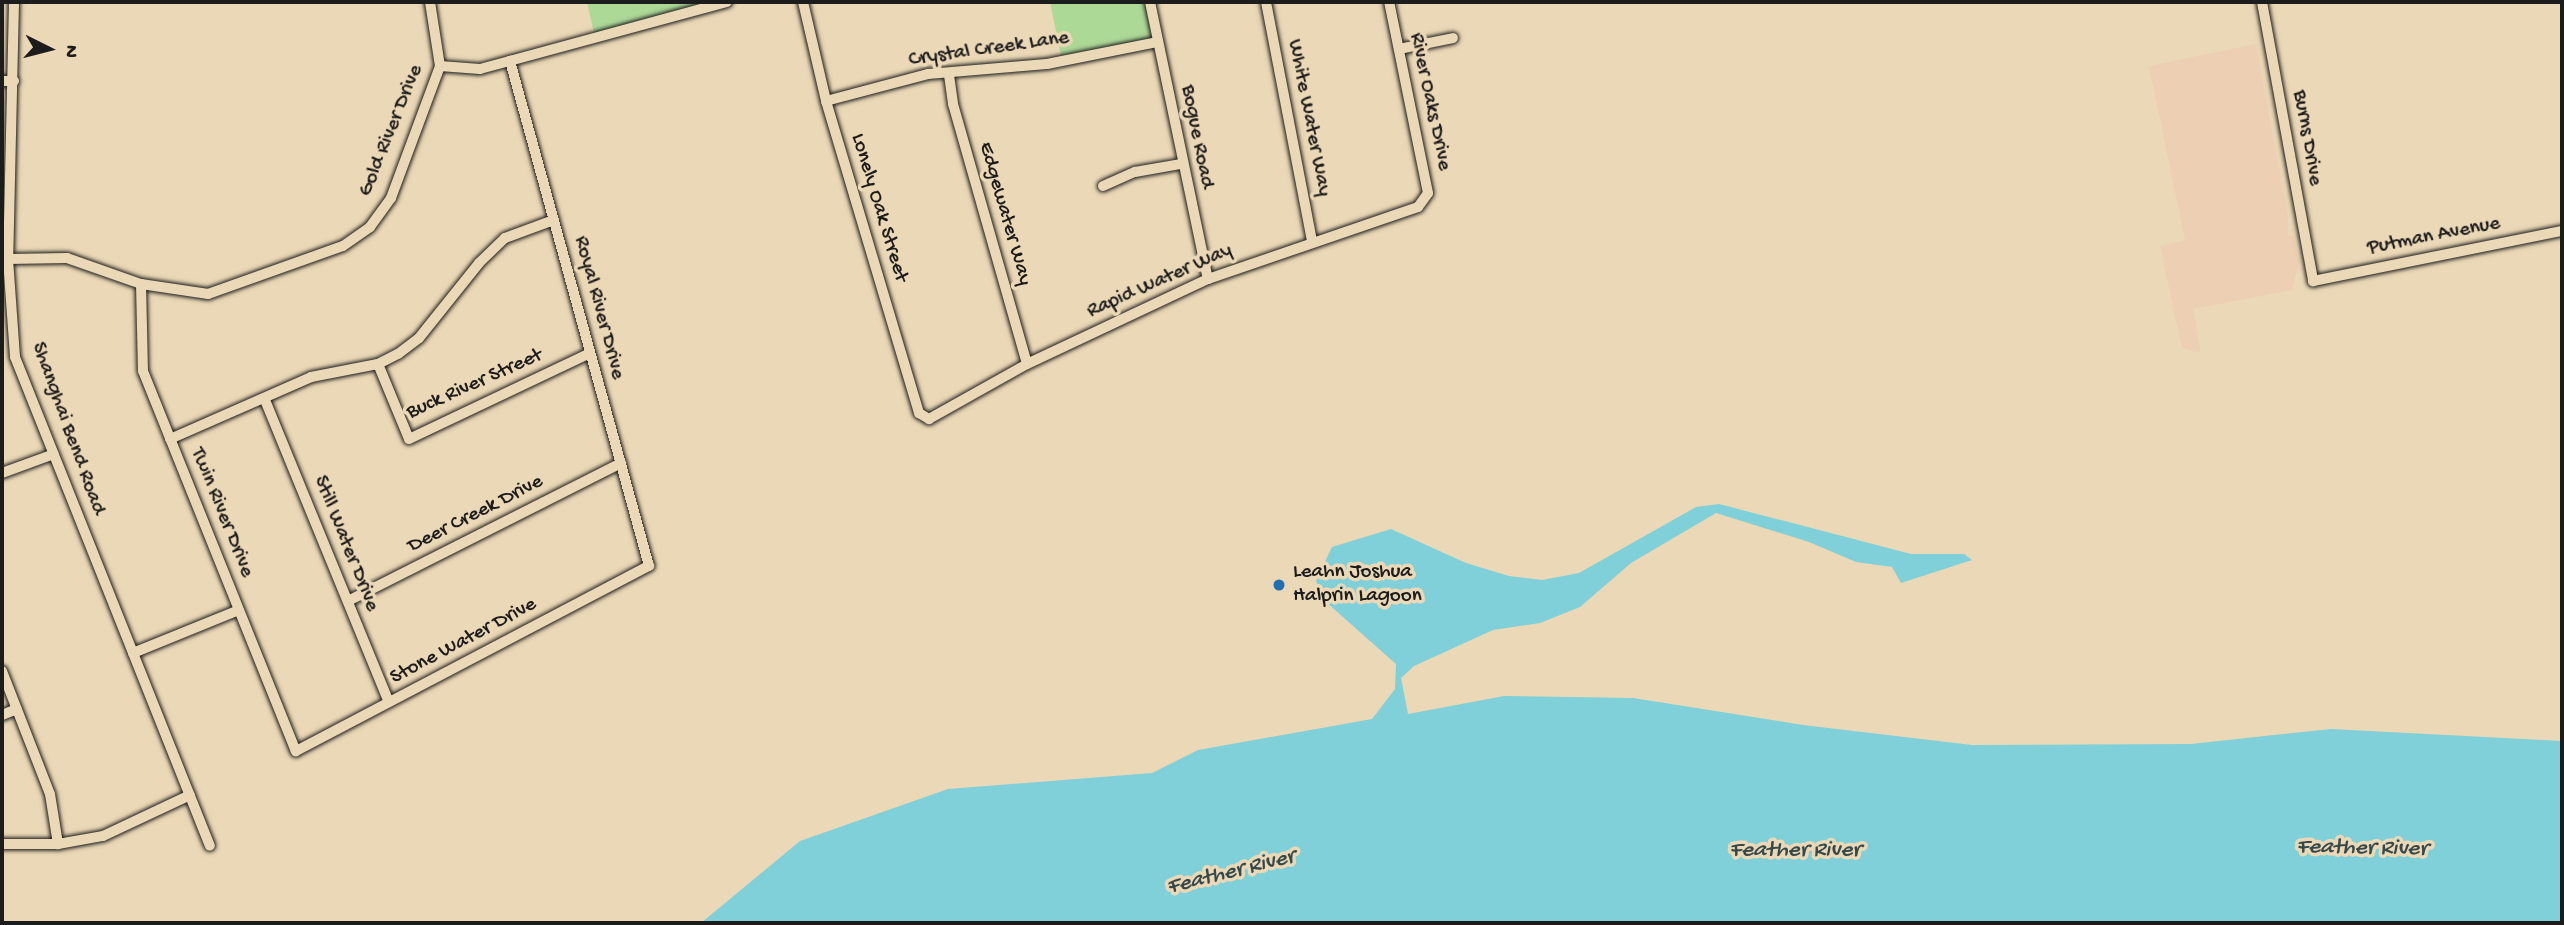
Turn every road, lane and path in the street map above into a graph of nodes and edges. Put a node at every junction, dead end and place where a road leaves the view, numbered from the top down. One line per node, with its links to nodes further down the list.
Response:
1 (13, 2): 16 (street, Shanghai Bend Road)
2 (430, 2): 13 (street, Gold River Drive)
3 (726, 2): 12 (street)
4 (803, 2): 17 (street, Lonely Oak Street)
5 (1150, 2): 10 (street, Bogue Road)
6 (1266, 2): 23 (street, White Water Way)
7 (1389, 2): 11 (street, River Oaks Drive)
8 (2262, 2): 26 (street, Burns Drive)
9 (1453, 38): 11 (street)
10 (1157, 41): 14 (street, Crystal Creek Lane); 18 (street, Bogue Road)
11 (1399, 49): 20 (street, River Oaks Drive)
12 (510, 61): 13 (street); 21 (street, Royal River Drive)
13 (440, 66): 27 (street, Gold River Drive)
14 (949, 75): 17 (street, Crystal Creek Lane); 30 (street, Edgewater Way)
15 (2, 81): 16 (street)
16 (14, 81): 24 (street, Shanghai Bend Road)
17 (826, 101): 32 (street, Lonely Oak Street)
18 (1181, 164): 19 (street); 25 (street, Bogue Road)
19 (1103, 186)
20 (1418, 207): 23 (street, Rapid Water Way)
21 (554, 220): 28 (street, Royal River Drive); 29 (street)
22 (2562, 231): 26 (street, Putman Avenue)
23 (1312, 242): 25 (street, Rapid Water Way)
24 (8, 259): 27 (street, Gold River Drive); 34 (street, Shanghai Bend Road)
25 (1208, 279): 30 (street, Rapid Water Way)
26 (2313, 281)
27 (142, 284): 33 (street, Twin River Drive)
28 (590, 353): 29 (street, Buck River Street); 35 (street, Royal River Drive)
29 (378, 364): 31 (street)
30 (1027, 364): 32 (street, Rapid Water Way)
31 (265, 400): 33 (street); 38 (street, Still Water Drive)
32 (929, 419)
33 (170, 439): 39 (street, Twin River Drive)
34 (54, 454): 36 (street); 40 (street, Shanghai Bend Road)
35 (621, 463): 37 (street, Royal River Drive); 38 (street, Deer Creek Drive)
36 (2, 473)
37 (649, 566): 42 (street, Stone Water Drive)
38 (348, 601): 42 (street, Still Water Drive)
39 (239, 610): 40 (street); 45 (street, Twin River Drive)
40 (133, 653): 46 (street, Shanghai Bend Road)
41 (2, 671): 43 (street)
42 (389, 702): 45 (street, Stone Water Drive)
43 (17, 709): 44 (street); 48 (street)
44 (2, 715)
45 (296, 751)
46 (190, 795): 48 (street); 49 (street, Shanghai Bend Road)
47 (2, 844): 48 (street)
48 (58, 844)
49 (210, 846)

